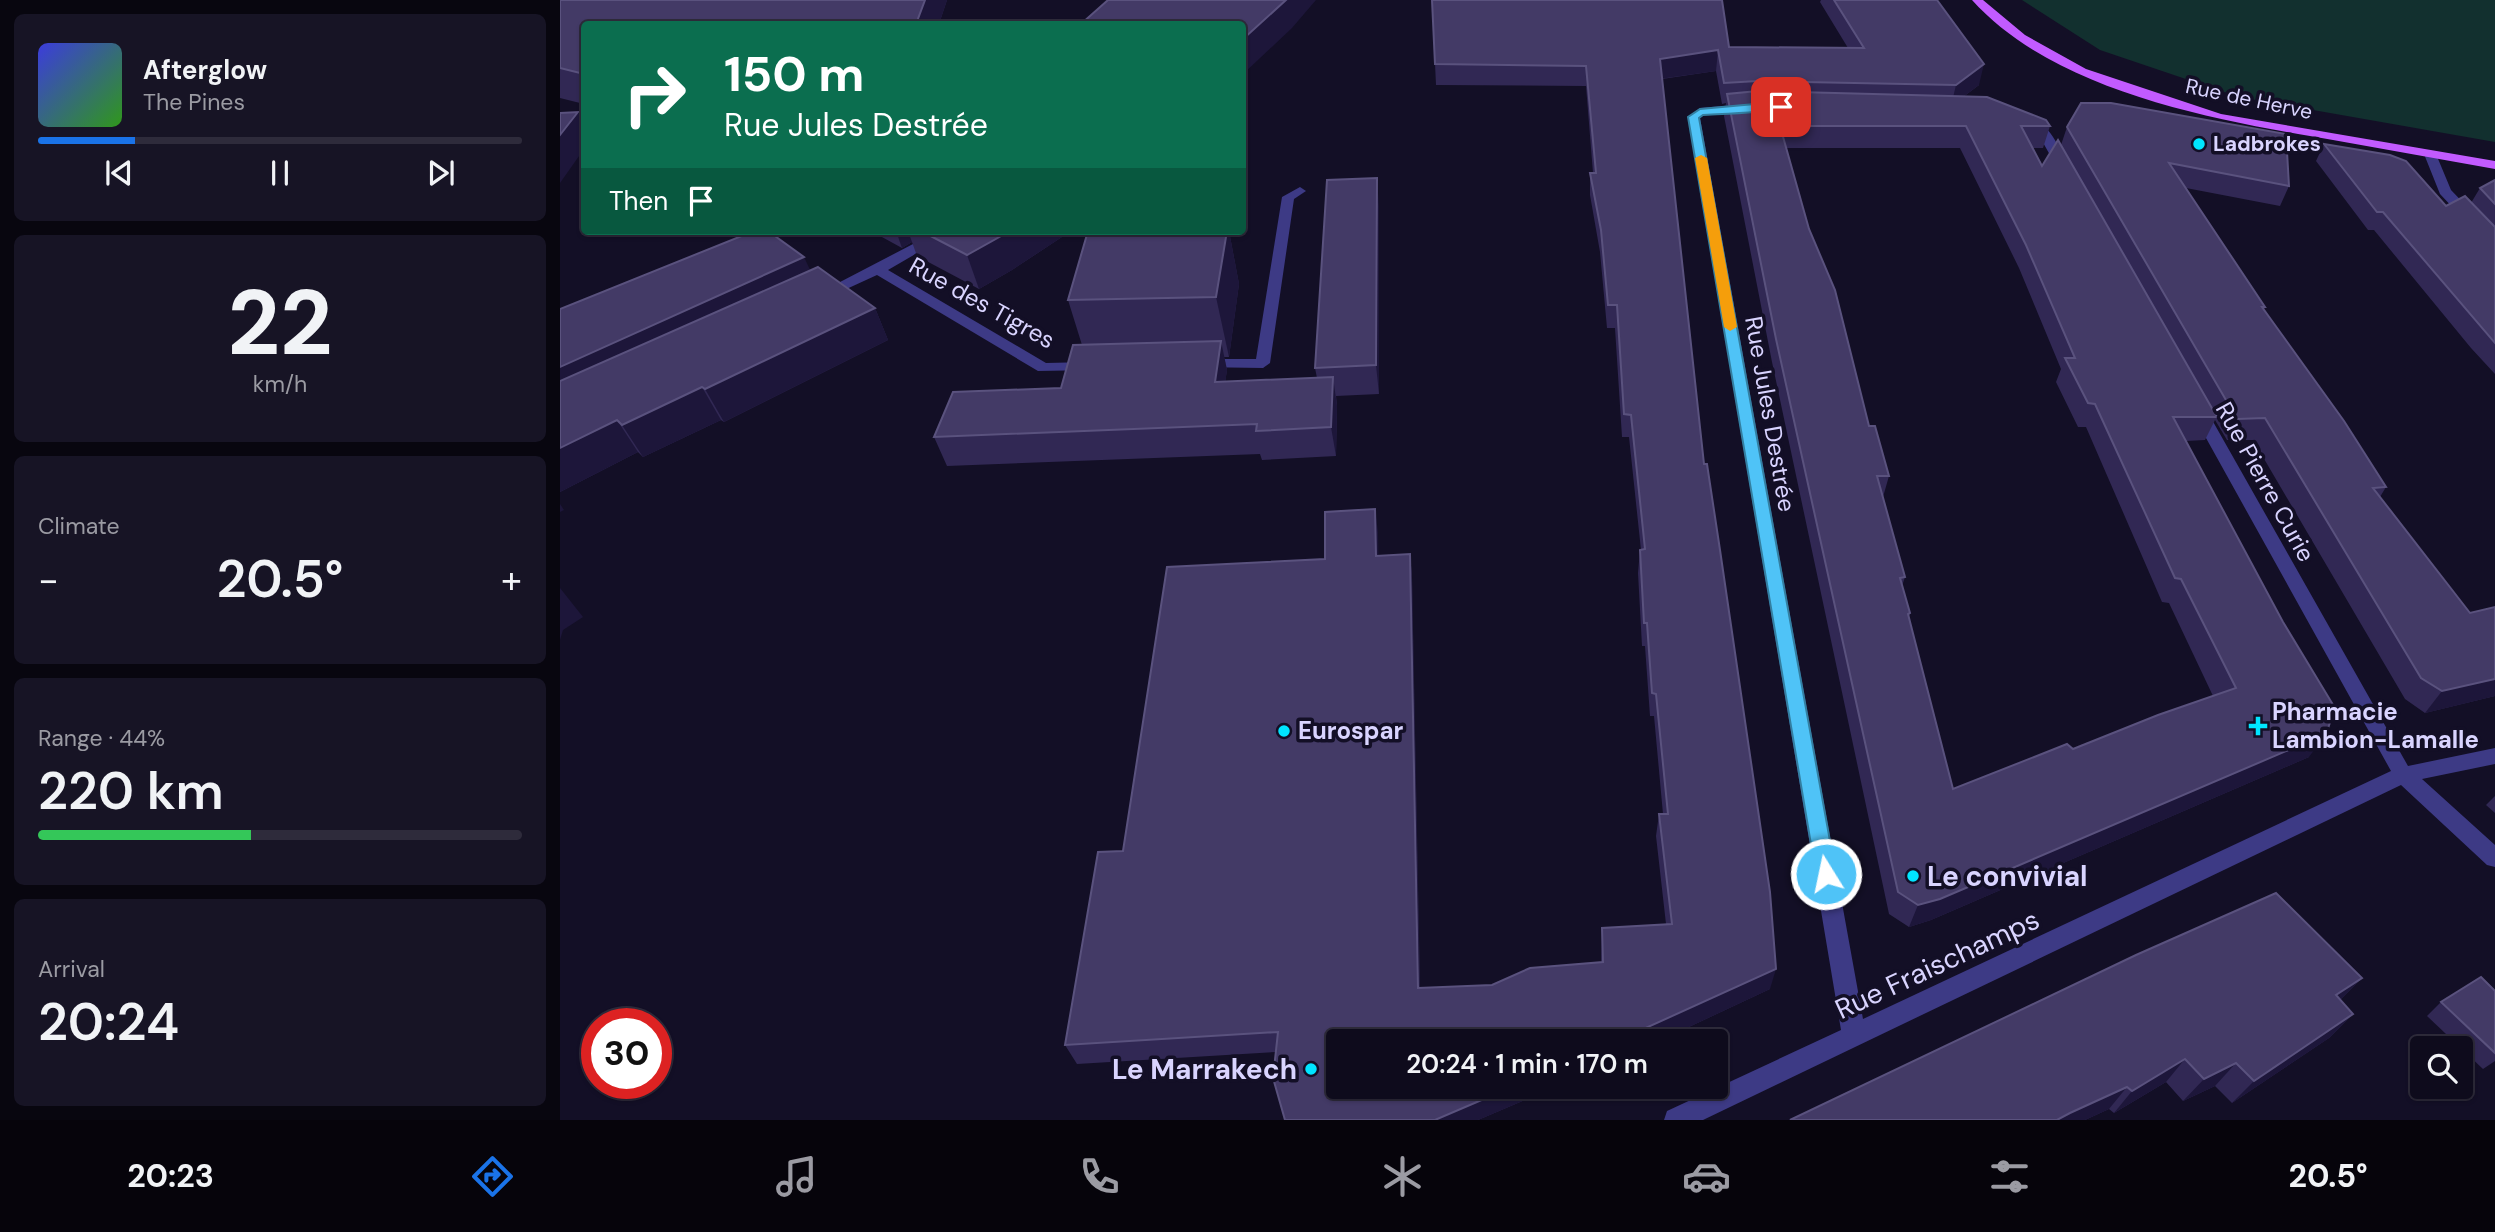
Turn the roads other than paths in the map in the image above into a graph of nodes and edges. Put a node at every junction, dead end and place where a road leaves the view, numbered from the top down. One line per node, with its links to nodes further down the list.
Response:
1 (1977, 0): 4 (main road, Rue de Herve)
2 (1769, 107): 18 (street, Rue Jules Destrée)
3 (2013, 114): 6 (street)
4 (2430, 154): 5 (main road, Rue de Herve); 9 (street)
5 (2495, 165)
6 (2075, 189)
7 (1300, 191): 12 (street)
8 (941, 235): 10 (street)
9 (2495, 244)
10 (878, 270): 11 (street); 13 (street, Rue des Tigres)
11 (805, 303)
12 (1181, 365)
13 (1099, 366)
14 (2192, 397): 16 (street, Rue Pierre Curie)
15 (2495, 756): 16 (street, Rue Fraischamps)
16 (2403, 775): 17 (street, Rue Pierre Curie); 18 (street, Rue Fraischamps)
17 (2495, 858)
18 (1854, 1036): 19 (street, Rue Fraischamps)
19 (1676, 1120)

